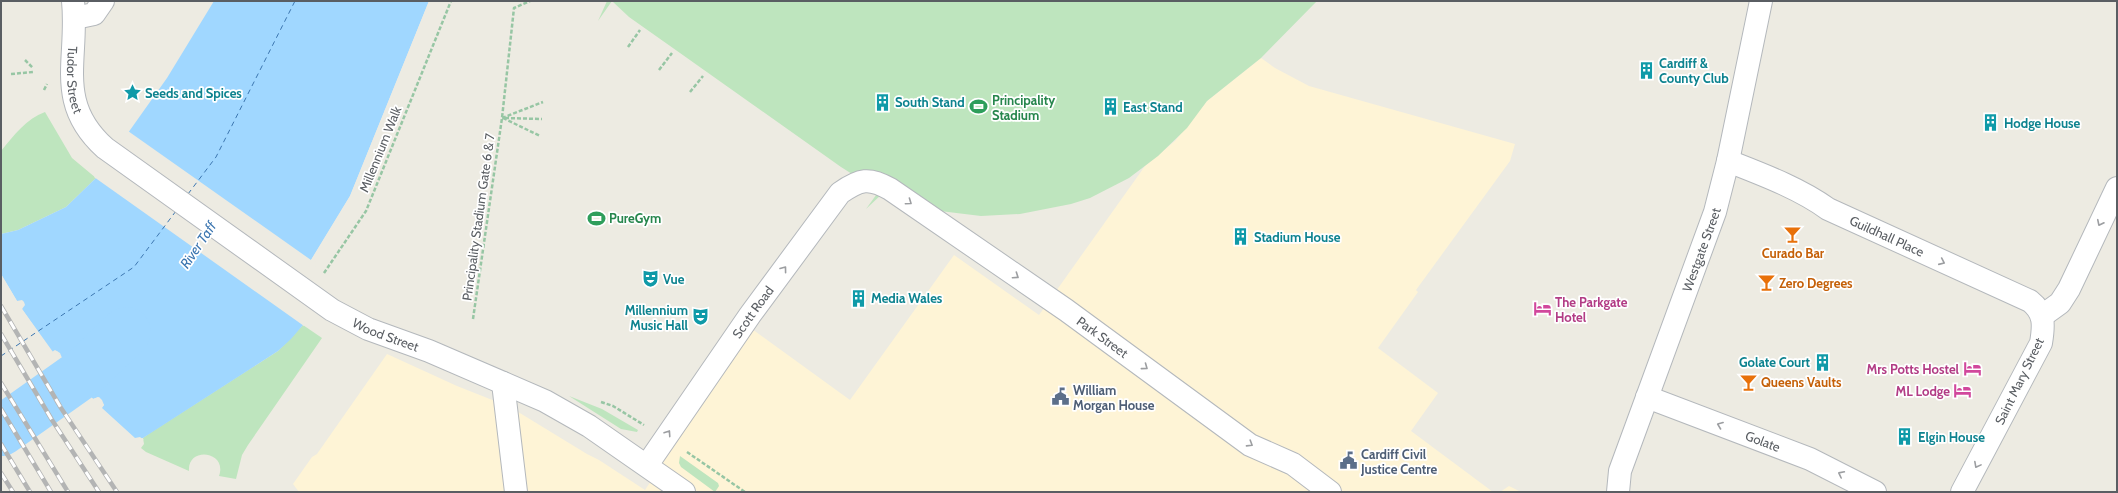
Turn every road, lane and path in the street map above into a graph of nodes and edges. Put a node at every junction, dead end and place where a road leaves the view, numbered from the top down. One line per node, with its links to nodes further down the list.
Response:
1 (103, 1): 5 (street)
2 (451, 1): 24 (path, Millennium Walk)
3 (530, 1): 17 (path, Principality Stadium Gate 6 & 7)
4 (1761, 1): 21 (street, Westgate Street)
5 (74, 10): 20 (street, Tudor Street)
6 (640, 30): 7 (path)
7 (628, 47)
8 (672, 53): 11 (path)
9 (25, 60): 10 (path)
10 (33, 68)
11 (659, 70)
12 (32, 72): 13 (path)
13 (11, 74)
14 (703, 76): 15 (path)
15 (690, 92)
16 (543, 102): 17 (path)
17 (502, 118): 18 (path); 19 (path); 26 (path, Principality Stadium Gate 6 & 7)
18 (542, 118)
19 (540, 136)
20 (105, 148): 24 (street, Wood Street)
21 (1728, 161): 25 (street, Guildhall Place, one-way to 25); 28 (street, Westgate Street)
22 (876, 181): 29 (street, Scott Road, one-way to 22); 32 (street, Park Street, one-way to 32)
23 (2117, 188): 25 (street, one-way to 25)
24 (309, 295): 27 (street, Wood Street)
25 (2042, 316): 35 (street, Saint Mary Street, one-way to 35)
26 (473, 319)
27 (503, 383): 29 (street, Wood Street); 30 (street)
28 (1647, 397): 33 (street, Westgate Street); 34 (street, Golate, one-way to 28)
29 (646, 465): 31 (street, Wood Street)
30 (516, 492)
31 (684, 492)
32 (1330, 492)
33 (1618, 492)
34 (1875, 492)
35 (1962, 492)

